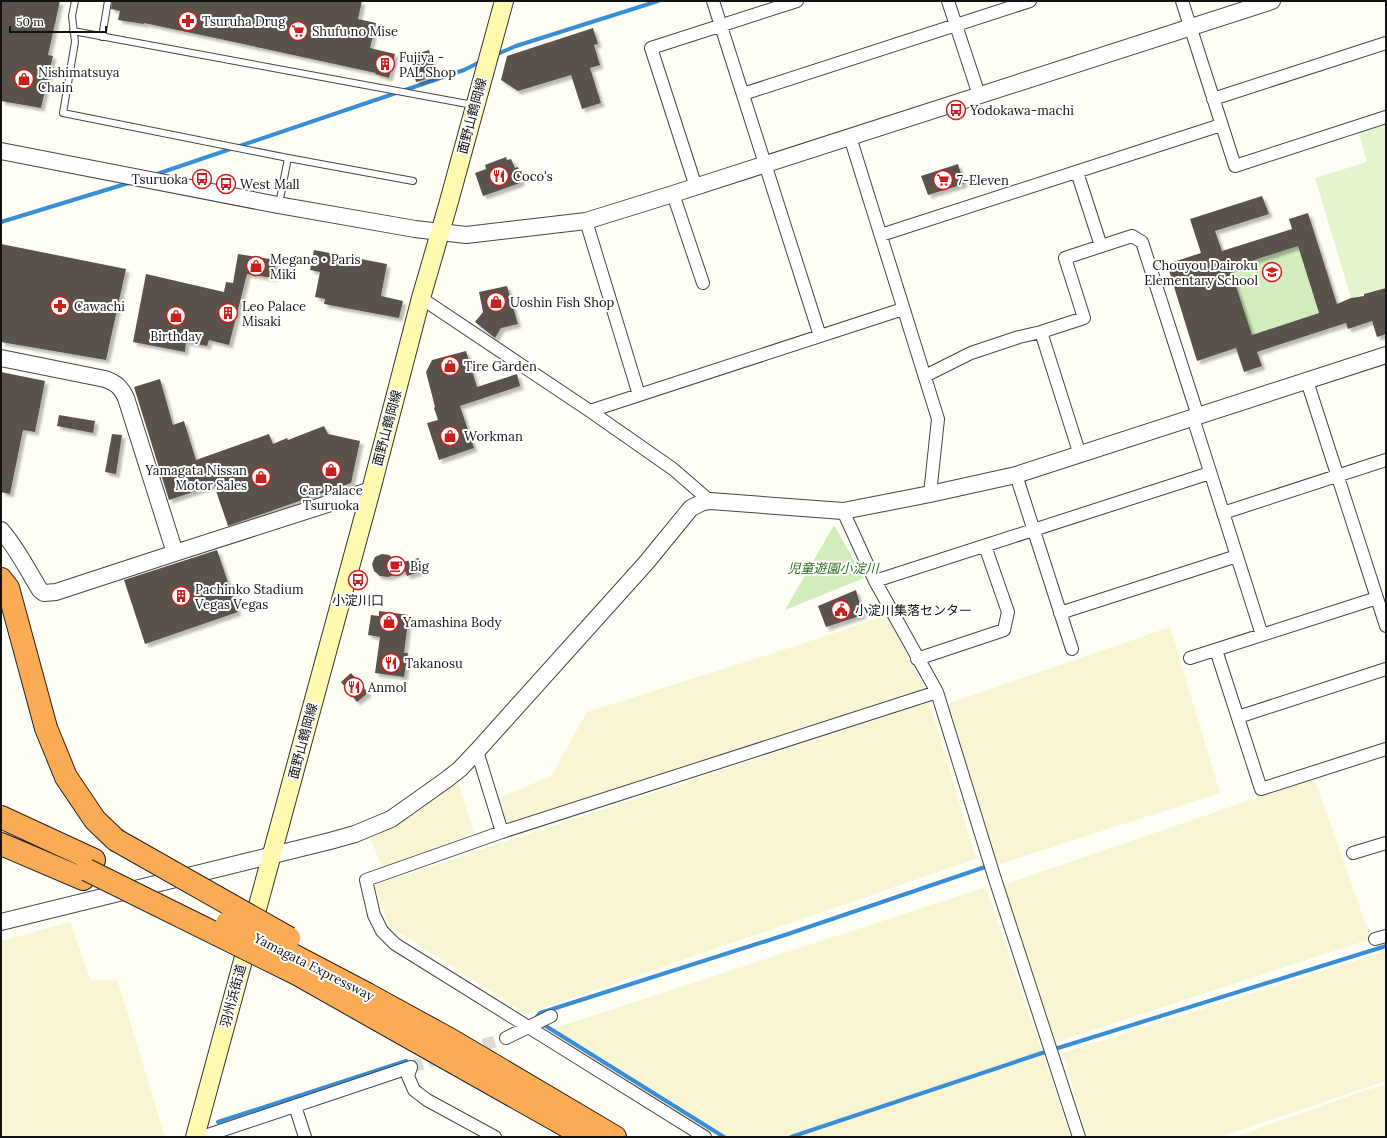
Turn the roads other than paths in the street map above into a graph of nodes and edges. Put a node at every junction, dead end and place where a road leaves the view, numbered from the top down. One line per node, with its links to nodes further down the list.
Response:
1 (75, 1): 13 (lane)
2 (108, 1): 14 (lane)
3 (504, 1): 19 (main road, 面野山鶴岡線)
4 (713, 1): 11 (street)
5 (797, 1): 11 (street)
6 (948, 1): 10 (street)
7 (1030, 1): 10 (street)
8 (1182, 1): 12 (street)
9 (1272, 1): 12 (street)
10 (955, 25): 16 (street); 17 (street)
11 (721, 26): 16 (street); 28 (street)
12 (1190, 28): 17 (street); 18 (street)
13 (73, 32): 14 (lane); 24 (lane)
14 (102, 37): 19 (lane)
15 (1386, 43): 18 (street)
16 (743, 94): 25 (street)
17 (979, 95): 22 (street)
18 (1213, 99): 21 (street)
19 (475, 105): 32 (main road, 面野山鶴岡線)
20 (1386, 117): 21 (street)
21 (1221, 125): 26 (street)
22 (850, 137): 25 (street); 33 (street)
23 (1, 151): 30 (street)
24 (288, 158): 27 (lane); 30 (lane)
25 (766, 164): 28 (street); 39 (street)
26 (1077, 172): 33 (street); 34 (street)
27 (413, 181)
28 (696, 187): 29 (street)
29 (673, 194): 31 (street); 35 (street)
30 (278, 205): 32 (street)
31 (586, 221): 32 (street); 44 (street)
32 (441, 233): 36 (main road, 面野山鶴岡線)
33 (881, 235): 37 (street)
34 (1101, 246): 38 (street); 46 (street)
35 (703, 283)
36 (421, 298): 45 (street); 52 (main road, 面野山鶴岡線)
37 (903, 309): 39 (street); 42 (street)
38 (1041, 332): 42 (street); 47 (street)
39 (820, 336): 44 (street)
40 (1386, 355): 43 (street)
41 (1, 358): 60 (street)
42 (925, 376): 53 (street)
43 (1307, 381): 46 (street); 51 (street)
44 (639, 395): 45 (street)
45 (590, 411): 54 (street)
46 (1196, 417): 47 (street); 49 (street)
47 (1080, 454): 50 (street)
48 (1386, 460): 51 (street)
49 (1210, 473): 56 (street); 58 (street)
50 (1016, 475): 53 (street); 58 (street)
51 (1338, 476): 56 (street); 64 (street)
52 (371, 490): 60 (street); 83 (main road, 面野山鶴岡線)
53 (930, 494): 55 (street)
54 (710, 501): 55 (street); 76 (street)
55 (843, 511): 63 (street)
56 (1223, 513): 61 (street)
57 (1, 530): 60 (street)
58 (1034, 530): 59 (street); 65 (street)
59 (985, 546): 63 (street); 71 (street)
60 (176, 553)
61 (1237, 556): 65 (street); 67 (street)
62 (1, 579): 86 (highway, bridge)
63 (875, 581): 71 (street)
64 (1377, 598): 66 (street); 67 (street)
65 (1060, 613): 68 (street)
66 (1386, 626)
67 (1262, 635): 69 (street)
68 (1072, 649)
69 (1216, 650): 70 (street); 74 (street)
70 (1190, 658)
71 (917, 659): 73 (street)
72 (1386, 669): 74 (street)
73 (936, 692): 79 (street); 98 (street)
74 (1238, 717): 75 (street)
75 (1386, 748)
76 (477, 751): 79 (street); 83 (street)
77 (1, 817): 84 (highway)
78 (1, 830): 84 (highway)
79 (502, 832): 88 (street)
80 (1386, 843): 82 (street)
81 (1, 844): 84 (highway)
82 (1353, 853)
83 (271, 855): 85 (street); 91 (main road, 羽州浜街道)
84 (88, 870): 86 (highway, bridge)
85 (1, 922)
86 (366, 996): 95 (highway, Yamagata Expressway); 96 (highway)
87 (551, 1016): 88 (street)
88 (527, 1027): 89 (street); 97 (street)
89 (506, 1038)
90 (295, 1106): 92 (street); 93 (street); 94 (street)
91 (195, 1137)
92 (202, 1137)
93 (306, 1137)
94 (495, 1137)
95 (586, 1137)
96 (615, 1137)
97 (705, 1137)
98 (1079, 1137)

